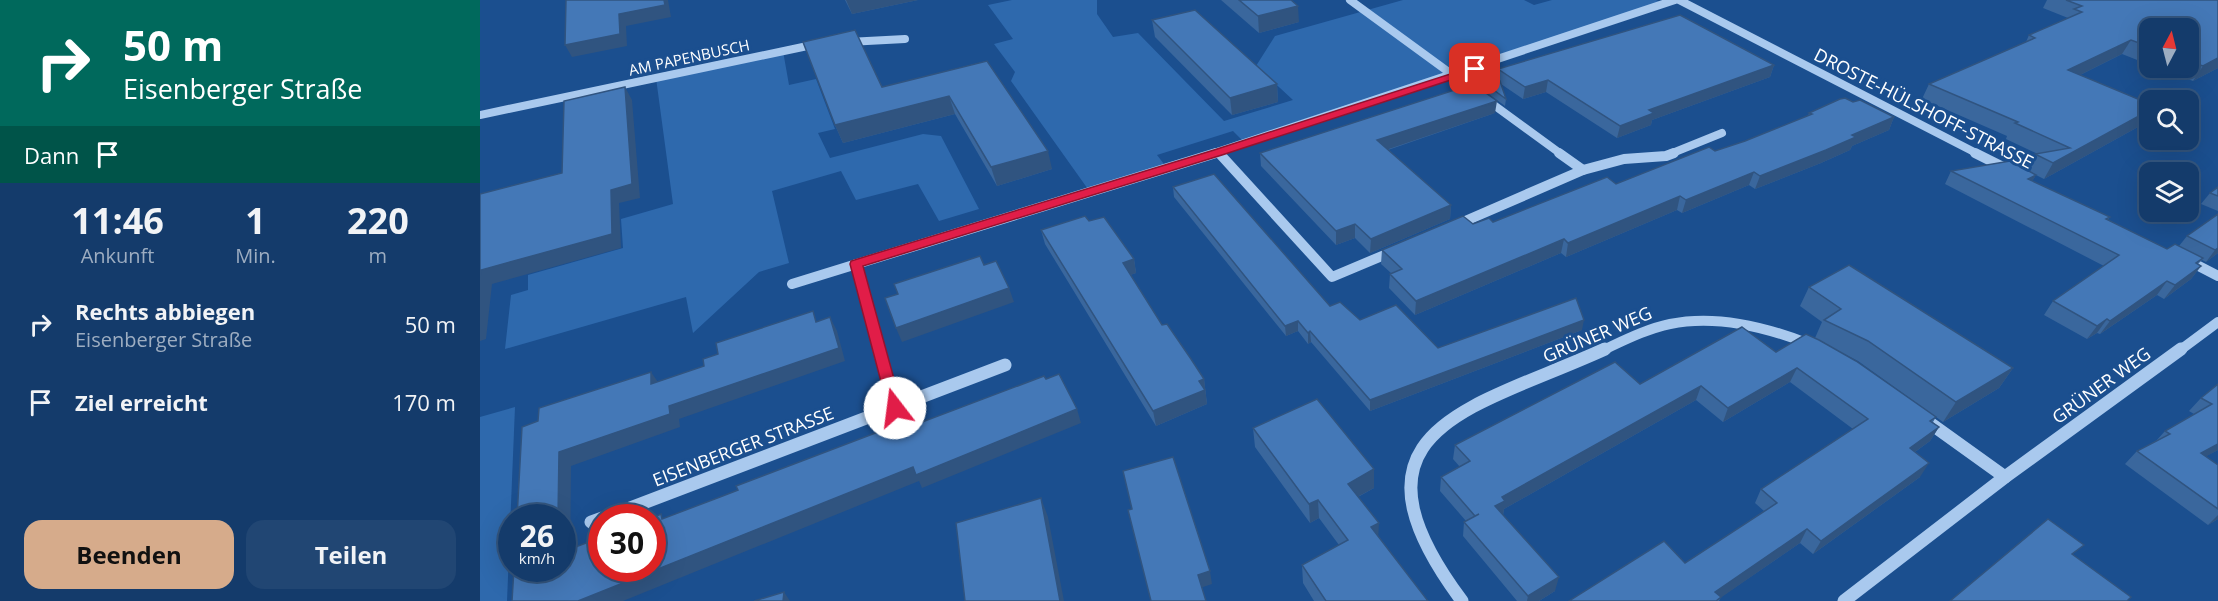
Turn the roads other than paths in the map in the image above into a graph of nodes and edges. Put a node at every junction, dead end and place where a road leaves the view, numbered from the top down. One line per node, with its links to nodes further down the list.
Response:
1 (1350, 0): 6 (street)
2 (1677, 0): 6 (street); 11 (street, DROSTE-HÜLSHOFF-STRASSE)
3 (905, 39): 4 (street)
4 (843, 42)
5 (832, 43): 7 (street, AM PAPENBUSCH)
6 (1454, 76): 9 (street); 10 (street)
7 (480, 115)
8 (1722, 133): 10 (street)
9 (1218, 152): 13 (street); 15 (street)
10 (1583, 170): 12 (street)
11 (2012, 172)
12 (1441, 231)
13 (1409, 245)
14 (2177, 255): 16 (street)
15 (856, 264): 17 (street); 21 (street)
16 (2218, 276)
17 (792, 284)
18 (2218, 322): 23 (street, GRÜNER WEG)
19 (1817, 348): 25 (street, GRÜNER WEG)
20 (1005, 365): 21 (street, EISENBERGER STRASSE)
21 (895, 408): 24 (street, EISENBERGER STRASSE)
22 (1920, 415): 23 (street)
23 (2005, 477): 26 (street, GRÜNER WEG)
24 (639, 504)
25 (1462, 601)
26 (1844, 601)

